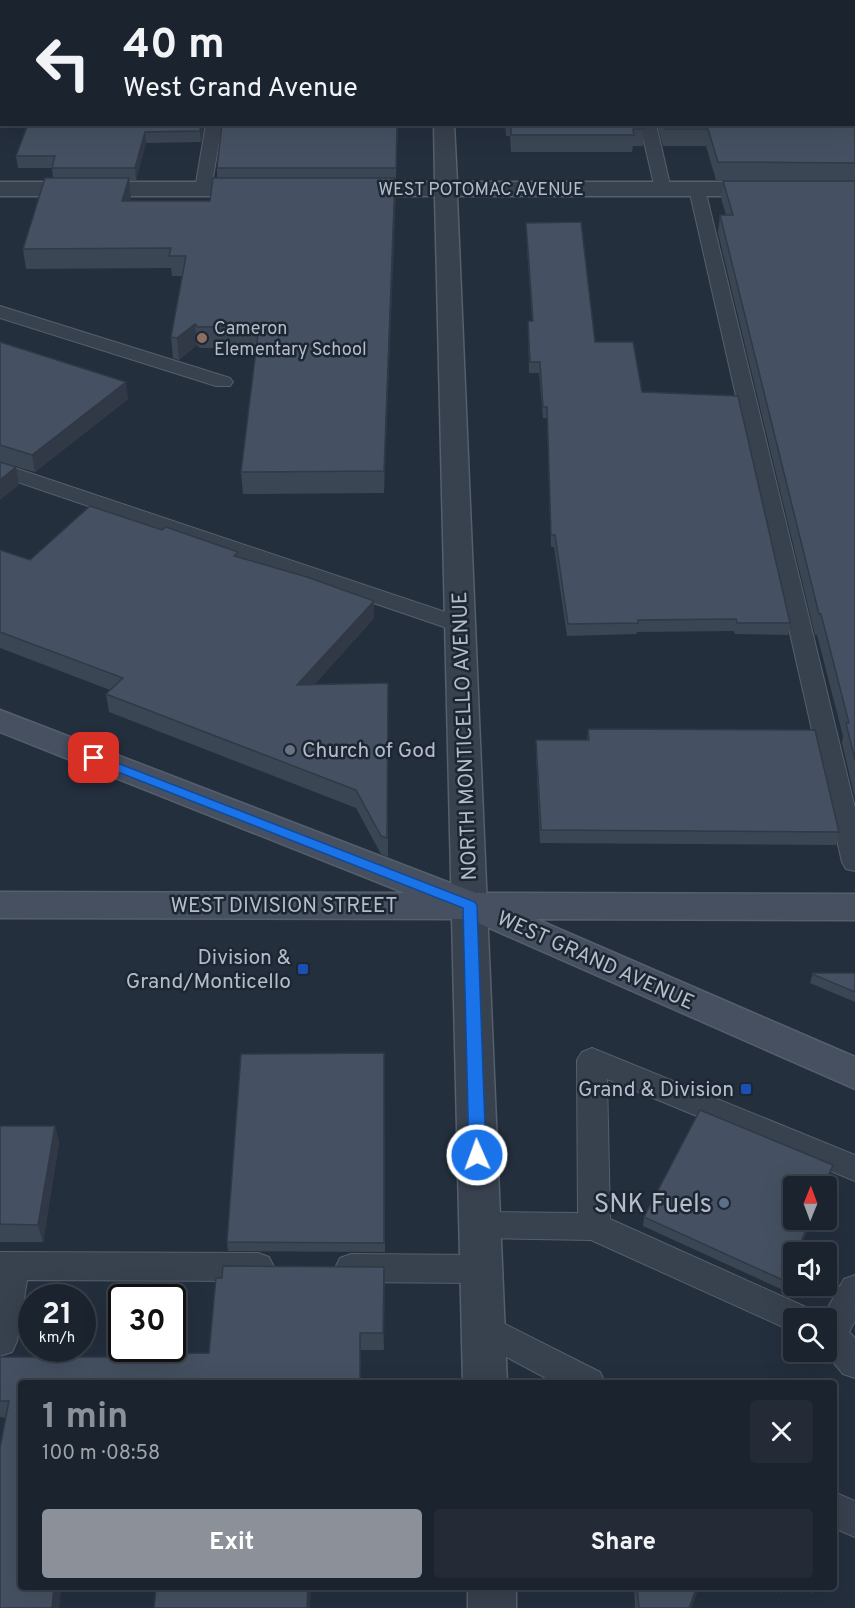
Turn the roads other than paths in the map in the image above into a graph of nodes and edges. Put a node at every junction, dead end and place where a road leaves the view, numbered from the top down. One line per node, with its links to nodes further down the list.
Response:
1 (214, 126): 5 (lane)
2 (444, 126): 8 (street, NORTH MONTICELLO AVENUE)
3 (648, 126): 9 (lane)
4 (0, 189): 5 (street)
5 (203, 189): 6 (street)
6 (273, 189)
7 (332, 189): 8 (street, WEST POTOMAC AVENUE)
8 (446, 189): 9 (street, WEST POTOMAC AVENUE); 15 (street, NORTH MONTICELLO AVENUE)
9 (663, 189): 10 (street, WEST POTOMAC AVENUE)
10 (697, 189): 11 (street, WEST POTOMAC AVENUE); 17 (lane)
11 (855, 189)
12 (0, 312): 13 (lane)
13 (223, 382)
14 (0, 469): 15 (lane)
15 (461, 626): 19 (street, NORTH MONTICELLO AVENUE)
16 (0, 720): 19 (main road, WEST GRAND AVENUE)
17 (855, 861)
18 (0, 905): 19 (main road, WEST DIVISION STREET)
19 (470, 905): 20 (main road, WEST DIVISION STREET); 21 (main road, WEST GRAND AVENUE); 23 (street, NORTH MONTICELLO AVENUE)
20 (855, 907)
21 (855, 1074)
22 (855, 1168): 24 (lane)
23 (480, 1225): 24 (lane); 28 (street, NORTH MONTICELLO AVENUE)
24 (594, 1227): 30 (lane)
25 (7, 1266): 26 (lane); 33 (lane)
26 (288, 1268)
27 (324, 1268): 28 (lane)
28 (481, 1269): 32 (street, NORTH MONTICELLO AVENUE)
29 (855, 1289): 31 (lane)
30 (783, 1312)
31 (837, 1319)
32 (483, 1328): 36 (street, NORTH MONTICELLO AVENUE); 37 (lane)
33 (0, 1341)
34 (837, 1342): 35 (lane)
35 (855, 1363)
36 (485, 1380)
37 (582, 1380)
38 (837, 1511): 39 (lane)
39 (855, 1520)
40 (492, 1590): 41 (street)
41 (492, 1608)

